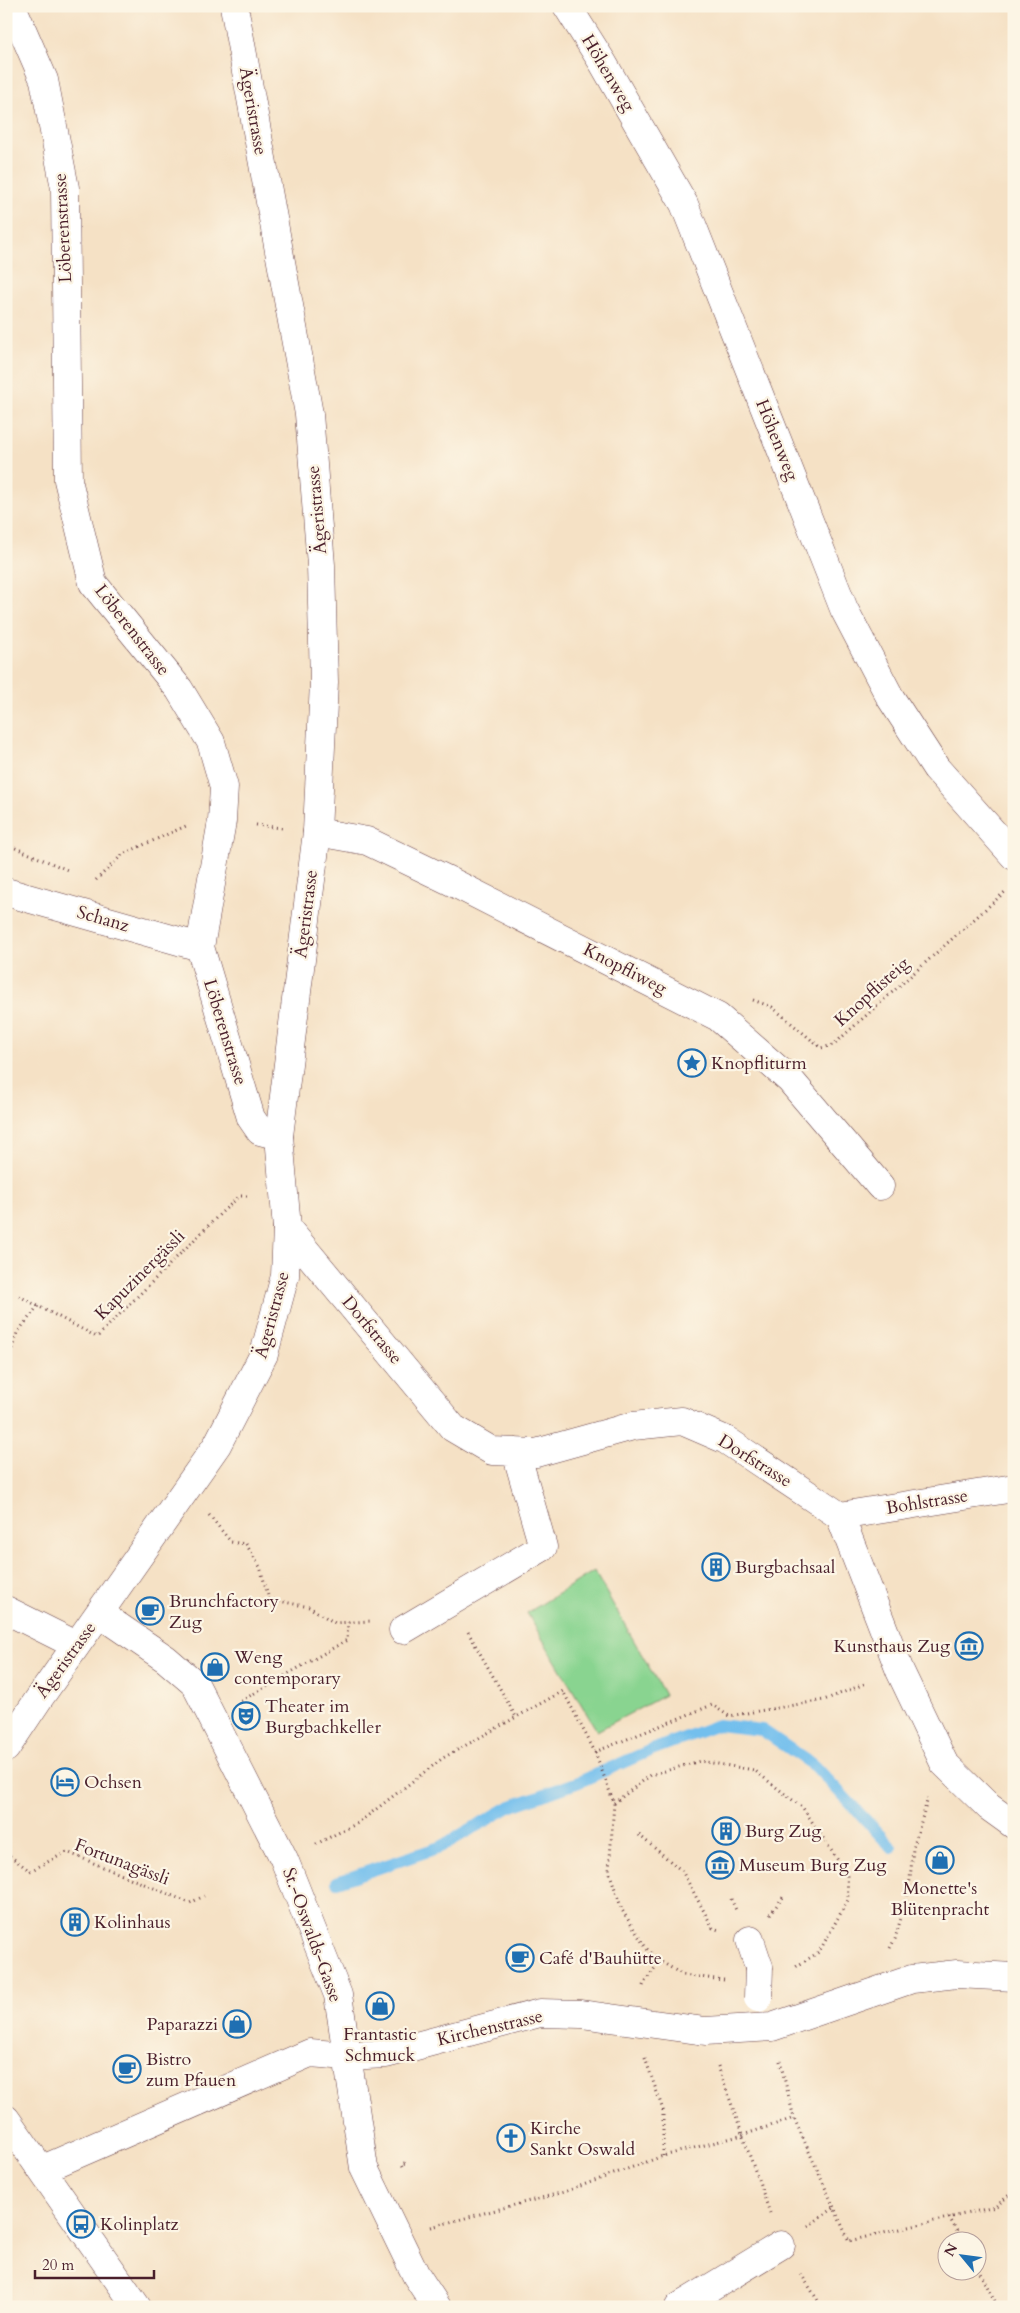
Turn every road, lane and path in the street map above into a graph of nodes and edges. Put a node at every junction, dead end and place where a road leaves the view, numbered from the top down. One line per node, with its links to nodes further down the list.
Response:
1 (12, 6): 4 (street, Löberenstrasse)
2 (234, 6): 5 (street, Ägeristrasse)
3 (567, 6): 7 (street, Höhenweg)
4 (222, 821): 5 (path); 9 (path); 12 (street, Löberenstrasse)
5 (317, 832): 14 (street, Ägeristrasse); 15 (street, Knopfliweg)
6 (6, 844): 8 (path)
7 (1014, 856)
8 (72, 872)
9 (87, 878)
10 (1007, 890): 13 (path, Knopflisteig)
11 (6, 892): 12 (street, Schanz)
12 (200, 947): 14 (street, Löberenstrasse)
13 (746, 997)
14 (279, 1136): 17 (street, Ägeristrasse)
15 (880, 1186)
16 (240, 1196): 19 (path, Kapuzinergässli)
17 (287, 1228): 21 (street, Dorfstrasse); 23 (street, Ägeristrasse)
18 (19, 1296): 19 (path, Kapuzinergässli)
19 (38, 1306): 20 (path)
20 (6, 1368)
21 (516, 1452): 24 (street, Dorfstrasse); 25 (street)
22 (1014, 1488): 24 (street, Bohlstrasse)
23 (184, 1495): 27 (street, Ägeristrasse); 28 (path)
24 (840, 1516): 31 (street)
25 (451, 1601): 29 (street); 33 (path)
26 (6, 1610): 30 (street)
27 (100, 1614): 30 (street, Ägeristrasse); 32 (street, St.-Oswalds-Gasse)
28 (348, 1622): 29 (path); 32 (path)
29 (407, 1628)
30 (76, 1645): 34 (street, Ägeristrasse)
31 (900, 1671): 35 (path); 36 (street)
32 (212, 1717): 52 (street, St.-Oswalds-Gasse)
33 (516, 1717): 35 (path); 40 (path)
34 (6, 1748)
35 (595, 1752): 37 (path)
36 (944, 1763): 38 (street); 48 (path)
37 (614, 1803): 45 (path); 47 (path)
38 (1014, 1825)
39 (640, 1835): 44 (path)
40 (330, 1837)
41 (6, 1853): 42 (path, Fortunagässli)
42 (204, 1896)
43 (784, 1896): 44 (path)
44 (750, 1940): 49 (street, bridge)
45 (790, 1971)
46 (1014, 1976): 48 (street, Kirchenstrasse)
47 (728, 1981)
48 (866, 1996): 49 (street, Kirchenstrasse)
49 (766, 2027): 50 (street, Kirchenstrasse); 54 (path)
50 (705, 2031): 52 (street, Kirchenstrasse); 55 (path)
51 (642, 2051): 57 (path)
52 (347, 2056): 60 (street, Kirchenstrasse); 69 (street, St.-Oswalds-Gasse)
53 (6, 2118): 60 (street)
54 (794, 2118): 55 (path); 63 (path)
55 (743, 2136): 57 (path); 66 (path)
56 (399, 2156): 59 (path)
57 (663, 2156): 64 (path)
58 (409, 2162): 59 (path)
59 (402, 2164): 61 (path)
60 (43, 2169): 68 (street)
61 (405, 2174)
62 (1014, 2191): 63 (path)
63 (949, 2217): 65 (path)
64 (424, 2229)
65 (956, 2230)
66 (782, 2245): 70 (street); 71 (path)
67 (984, 2280): 72 (path)
68 (137, 2307)
69 (437, 2307)
70 (679, 2307)
71 (822, 2307)
72 (998, 2307)

